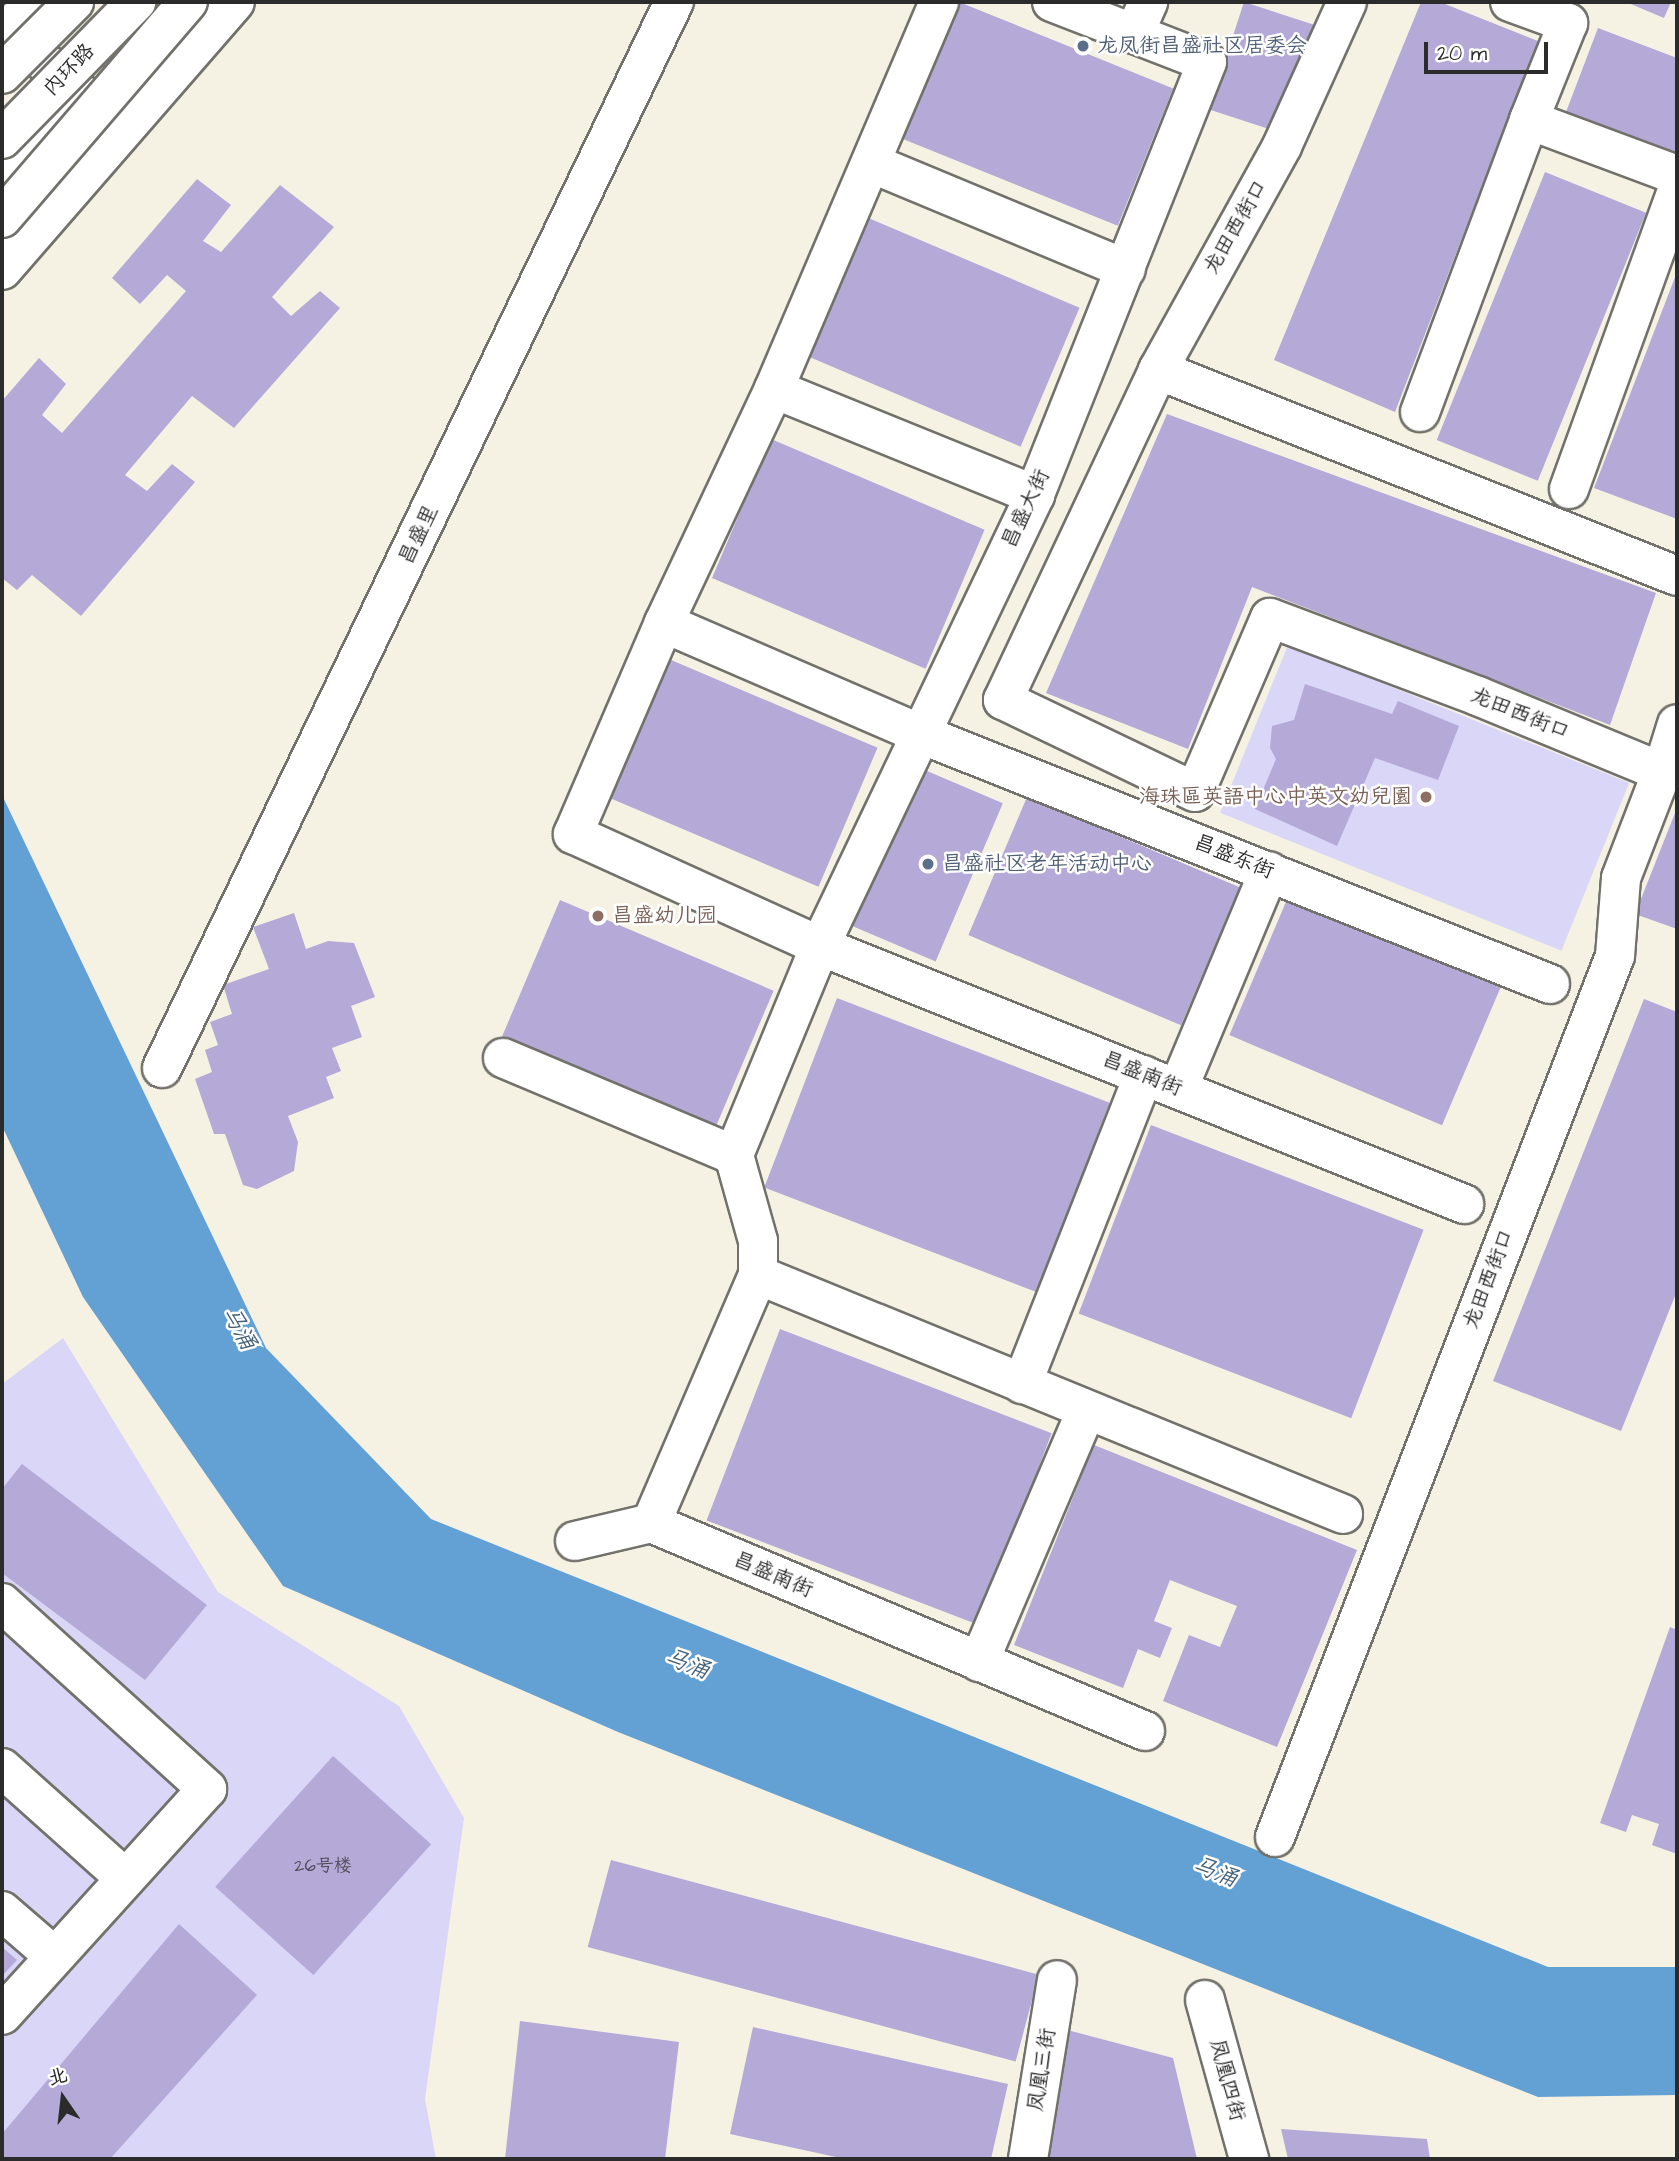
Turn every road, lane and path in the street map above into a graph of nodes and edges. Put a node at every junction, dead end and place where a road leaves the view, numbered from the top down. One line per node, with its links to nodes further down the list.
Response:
1 (35, 2): 14 (main road)
2 (74, 2): 16 (main road, 内环路, bridge)
3 (88, 2): 15 (main road)
4 (136, 2): 21 (main road, 内环路, bridge)
5 (163, 2): 17 (main road)
6 (188, 2): 26 (main road, bridge)
7 (235, 2): 20 (main road)
8 (674, 2): 43 (main road, 昌盛里)
9 (939, 2): 22 (main road)
10 (1052, 2): 13 (main road)
11 (1347, 2): 29 (main road, 龙田西街口)
12 (1510, 2): 19 (main road)
13 (1141, 18): 27 (main road, 昌盛大街)
14 (4, 33): 15 (main road)
15 (35, 56): 17 (main road); 18 (main road)
16 (2, 74)
17 (75, 88): 20 (main road); 23 (main road)
18 (2, 90)
19 (1529, 120): 24 (main road); 31 (main road)
20 (125, 132): 28 (main road)
21 (2, 139)
22 (871, 163): 27 (main road); 30 (main road)
23 (2, 168)
24 (1677, 175)
25 (1677, 191): 32 (main road)
26 (2, 218)
27 (1126, 269): 33 (main road, 昌盛大街)
28 (2, 270)
29 (1158, 370): 34 (main road); 38 (main road, 龙田西街口)
30 (774, 389): 33 (main road); 35 (main road)
31 (1420, 412)
32 (1569, 489)
33 (1035, 495): 37 (main road, 昌盛大街)
34 (1677, 576)
35 (664, 623): 37 (main road, 昌盛东街); 40 (main road, 昌盛南街)
36 (1677, 724): 38 (main road)
37 (918, 733): 39 (main road, 昌盛东街); 40 (main road, 昌盛大街)
38 (1662, 772): 57 (main road, 龙田西街口)
39 (1269, 871): 41 (main road, 昌盛东街); 44 (main road)
40 (820, 946): 44 (main road, 昌盛南街); 45 (main road)
41 (1550, 984)
42 (503, 1058): 45 (main road)
43 (162, 1068)
44 (1161, 1082): 46 (main road, 昌盛南街); 48 (main road)
45 (734, 1155): 47 (main road)
46 (1464, 1204)
47 (758, 1258): 48 (main road); 51 (main road)
48 (1022, 1384): 49 (main road)
49 (1086, 1410): 50 (main road); 54 (main road)
50 (1343, 1514)
51 (650, 1523): 52 (main road); 54 (main road, 昌盛南街)
52 (575, 1541)
53 (2, 1603): 58 (main road)
54 (979, 1662): 55 (main road, 昌盛南街)
55 (1145, 1731)
56 (2, 1768): 58 (main road)
57 (1275, 1837)
58 (124, 1877): 60 (main road)
59 (2, 1911): 60 (main road)
60 (54, 1956): 63 (main road)
61 (1057, 1980): 64 (main road, 凤凰三街)
62 (1205, 2000): 65 (main road, 凤凰四街)
63 (2, 2015)
64 (1028, 2159)
65 (1249, 2159)

